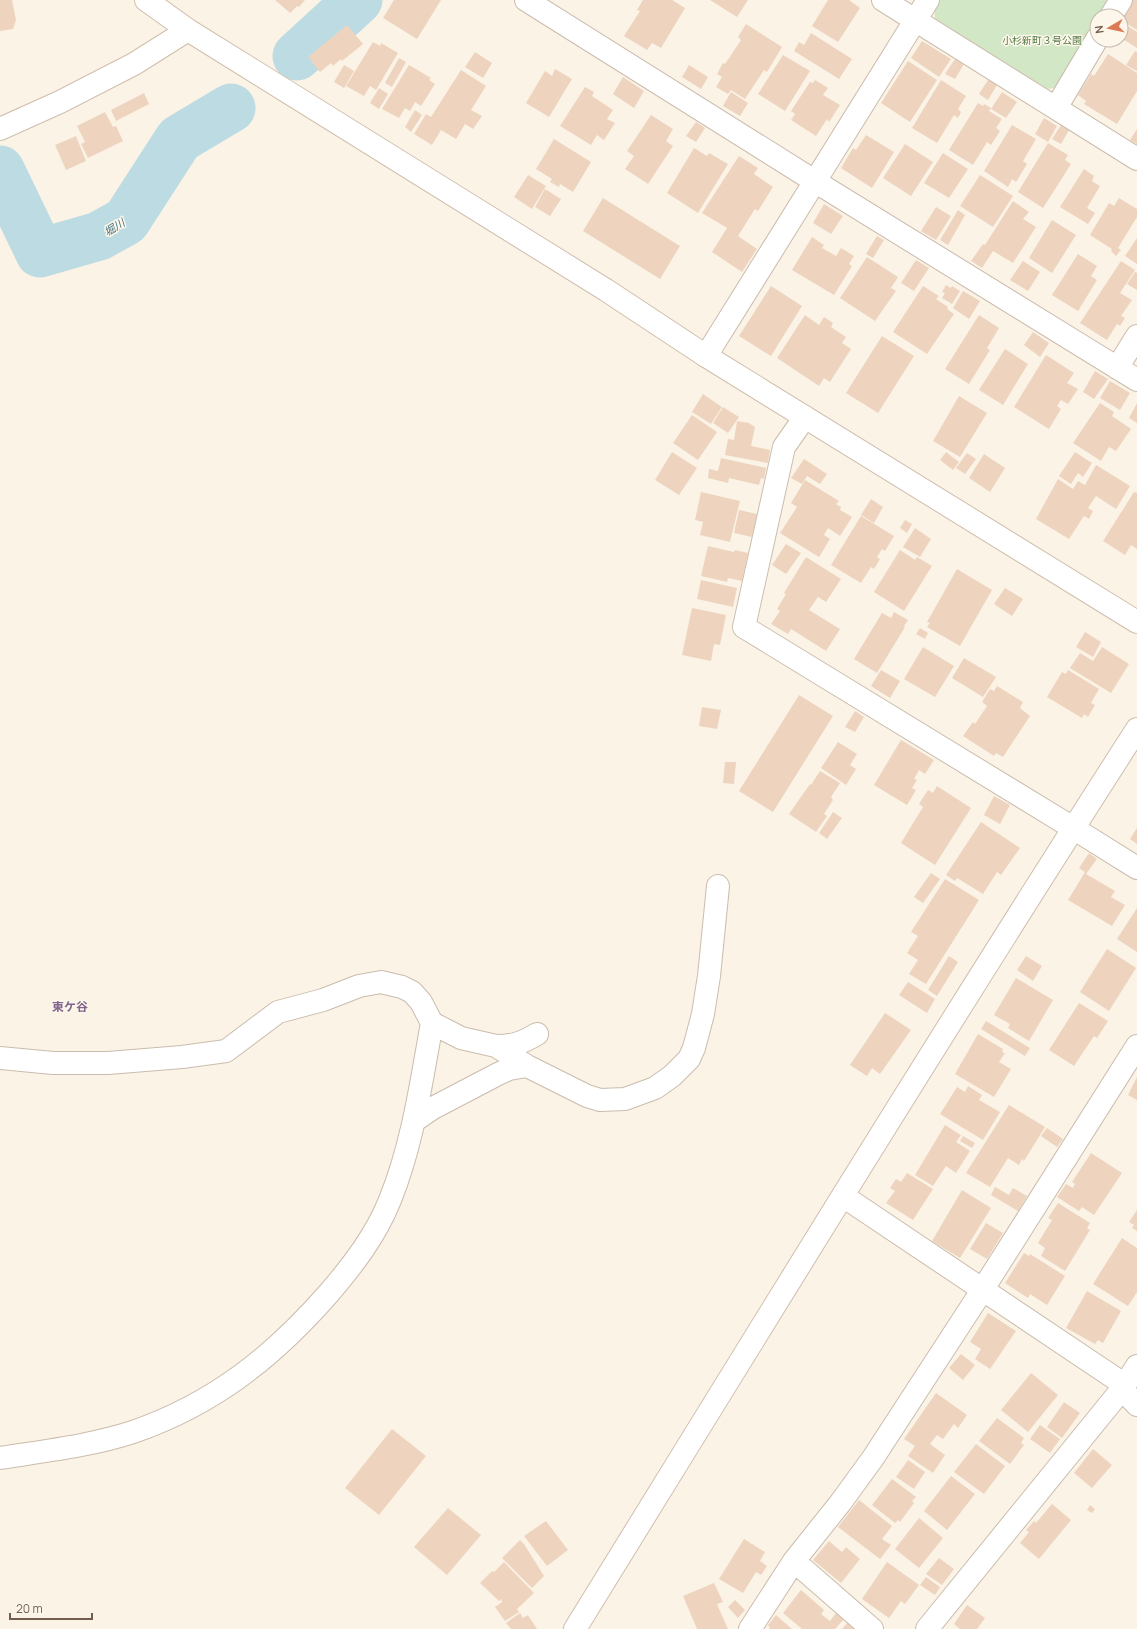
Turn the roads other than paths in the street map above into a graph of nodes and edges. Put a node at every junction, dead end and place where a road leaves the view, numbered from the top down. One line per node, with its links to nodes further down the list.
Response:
1 (146, 0): 6 (street)
2 (526, 0): 11 (street)
3 (883, 0): 5 (street)
4 (928, 0): 5 (street)
5 (916, 20): 8 (street); 11 (street)
6 (188, 30): 9 (street); 13 (street)
7 (1092, 48): 8 (street)
8 (1056, 108): 10 (street)
9 (0, 129)
10 (1137, 159)
11 (816, 182): 13 (street); 14 (street)
12 (1137, 336): 14 (street)
13 (706, 356): 16 (street)
14 (1117, 368): 15 (street)
15 (1137, 380)
16 (805, 417): 17 (street); 19 (street)
17 (1137, 622)
18 (1137, 729): 19 (street)
19 (1073, 828): 20 (street); 29 (street)
20 (1137, 868)
21 (718, 886): 27 (street)
22 (432, 1023): 24 (street); 26 (street); 28 (street)
23 (537, 1034): 24 (street)
24 (496, 1046): 27 (street)
25 (1137, 1046): 30 (street)
26 (0, 1058)
27 (527, 1066): 28 (street)
28 (414, 1121): 34 (street)
29 (843, 1196): 30 (street); 38 (street)
30 (983, 1290): 32 (street); 37 (street)
31 (1137, 1366): 32 (street)
32 (1123, 1387): 33 (street); 41 (street)
33 (1137, 1405)
34 (23, 1454): 35 (street); 36 (street)
35 (0, 1458)
36 (0, 1466)
37 (794, 1561): 39 (street); 40 (street)
38 (575, 1629)
39 (750, 1629)
40 (872, 1629)
41 (927, 1629)

